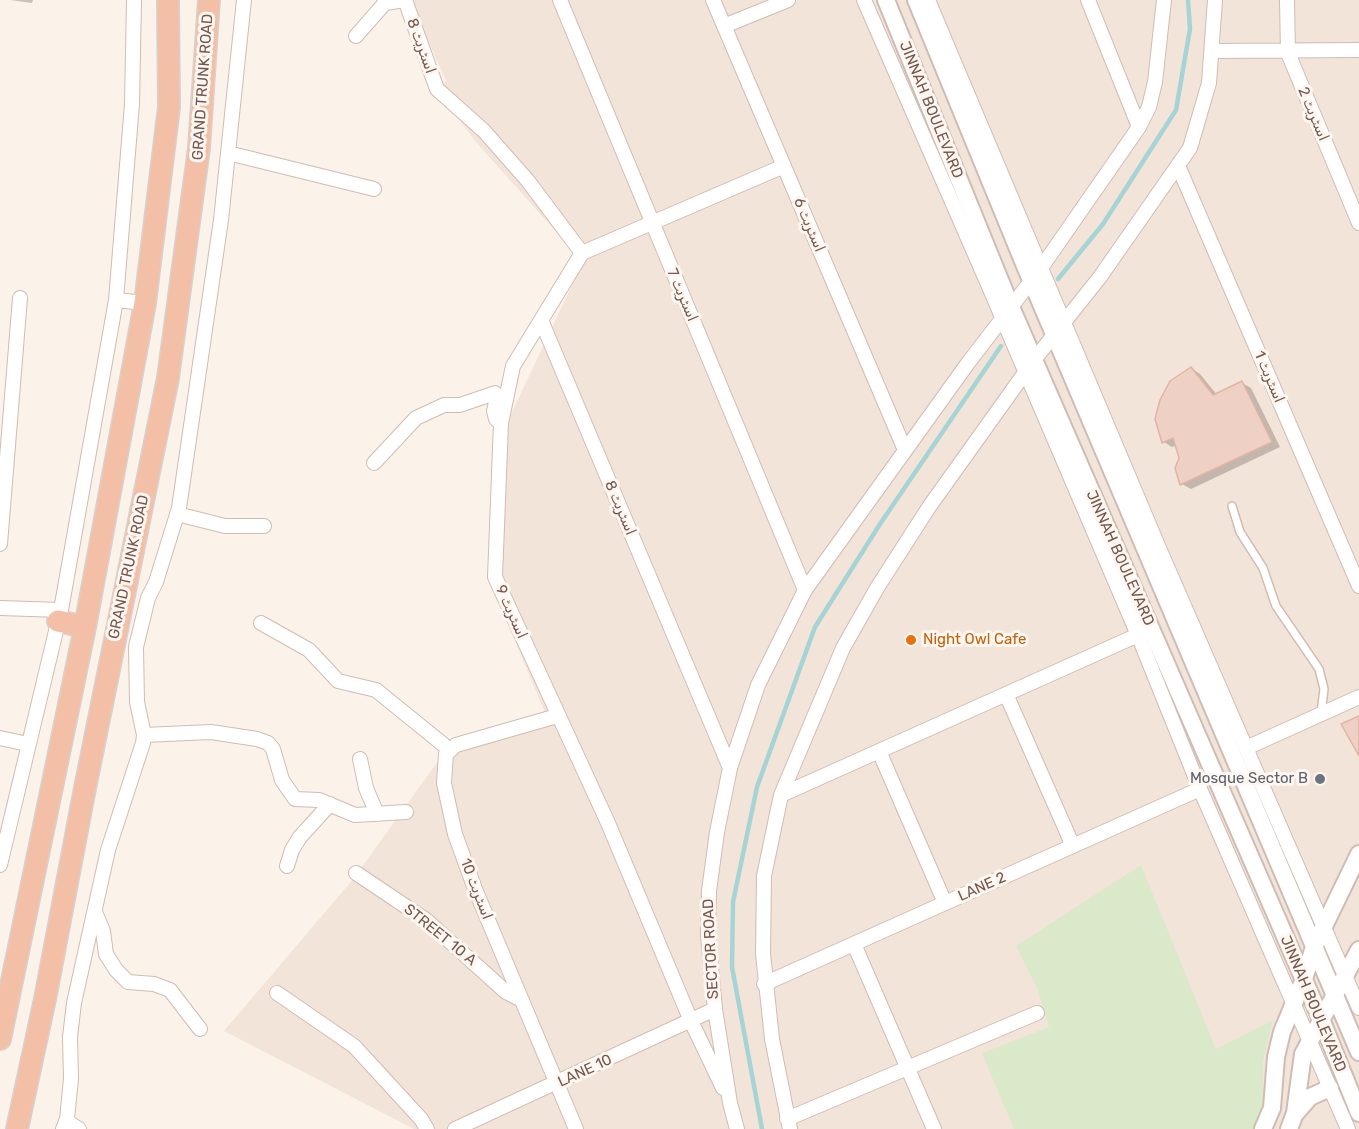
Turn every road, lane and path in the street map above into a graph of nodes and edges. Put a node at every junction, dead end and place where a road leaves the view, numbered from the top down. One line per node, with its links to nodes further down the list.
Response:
1 (134, 0): 32 (street)
2 (168, 0): 33 (highway, GRAND TRUNK ROAD)
3 (209, 0): 45 (highway, GRAND TRUNK ROAD)
4 (244, 0): 23 (street)
5 (405, 0): 18 (street); 29 (street, اسٹریٹ 8)
6 (560, 0): 27 (street, اسٹریٹ 7)
7 (713, 0): 17 (street, اسٹریٹ 6)
8 (788, 0): 17 (street)
9 (864, 0): 34 (street)
10 (886, 0): 34 (street, JINNAH BOULEVARD)
11 (916, 0): 30 (street, JINNAH BOULEVARD)
12 (928, 0): 30 (street)
13 (1088, 0): 22 (street)
14 (1164, 0): 22 (street, SECTOR ROAD)
15 (1215, 0): 20 (street)
16 (1287, 0): 21 (street, اسٹریٹ 2)
17 (724, 26): 24 (street, اسٹریٹ 6)
18 (356, 36)
19 (1359, 50): 21 (street)
20 (1212, 51): 21 (street); 25 (street)
21 (1288, 52): 28 (street, اسٹریٹ 2)
22 (1139, 126): 30 (street, SECTOR ROAD)
23 (228, 153): 26 (street); 42 (street)
24 (784, 166): 27 (street); 39 (street, اسٹریٹ 6)
25 (1179, 168): 36 (street); 46 (street, اسٹریٹ 1)
26 (374, 189)
27 (652, 222): 29 (street); 47 (street, اسٹریٹ 7)
28 (1359, 223)
29 (582, 253): 35 (street)
30 (1036, 274): 34 (street, SECTOR ROAD); 36 (street, JINNAH BOULEVARD)
31 (20, 298): 44 (street)
32 (116, 300): 33 (street); 50 (street)
33 (146, 303): 52 (highway, GRAND TRUNK ROAD)
34 (1007, 313): 37 (street, JINNAH BOULEVARD); 39 (street, SECTOR ROAD)
35 (541, 320): 38 (street, اسٹریٹ 9); 65 (street, اسٹریٹ 8)
36 (1059, 328): 37 (street); 61 (street); 71 (street, JINNAH BOULEVARD)
37 (1030, 367): 53 (street); 67 (street); 72 (street, JINNAH BOULEVARD)
38 (501, 423): 40 (street); 57 (street, اسٹریٹ 9)
39 (905, 450): 47 (street, SECTOR ROAD)
40 (374, 463)
41 (1232, 506): 56 (lane)
42 (177, 514): 43 (street); 48 (street)
43 (264, 526)
44 (0, 544)
45 (126, 586): 48 (street); 109 (highway, GRAND TRUNK ROAD)
46 (1359, 586)
47 (805, 590): 65 (street, SECTOR ROAD)
48 (148, 598): 58 (street)
49 (0, 608): 50 (street)
50 (59, 616): 52 (highway); 60 (street)
51 (261, 623): 62 (street)
52 (85, 627): 98 (highway, GRAND TRUNK ROAD)
53 (1138, 635): 54 (street); 66 (street)
54 (1006, 694): 63 (street); 74 (street)
55 (1359, 697): 56 (street)
56 (1321, 714): 61 (street)
57 (557, 716): 62 (street); 96 (street, اسٹریٹ 9)
58 (144, 735): 68 (street); 80 (street)
59 (0, 738): 60 (street)
60 (28, 744): 76 (street)
61 (1246, 748): 71 (street)
62 (450, 750): 90 (street, اسٹریٹ 10)
63 (879, 751): 67 (street); 79 (street)
64 (360, 759): 70 (street)
65 (730, 768): 93 (street, SECTOR ROAD)
66 (1200, 789): 73 (street); 74 (street, LANE 2)
67 (781, 795): 87 (street)
68 (330, 804): 70 (street); 77 (street)
69 (406, 812): 70 (street)
70 (377, 814)
71 (1267, 815): 81 (street); 83 (street, JINNAH BOULEVARD)
72 (1239, 829): 73 (street); 86 (street, JINNAH BOULEVARD)
73 (1221, 834): 91 (street)
74 (1073, 846): 79 (street, LANE 2)
75 (1359, 854): 81 (street)
76 (0, 865)
77 (287, 866)
78 (356, 873): 90 (street, STREET 10 A)
79 (945, 903): 82 (street, LANE 2)
80 (95, 912): 97 (street); 108 (street)
81 (1323, 928): 83 (street); 85 (street)
82 (854, 944): 87 (street, LANE 2); 101 (street)
83 (1314, 947): 86 (street); 89 (street, JINNAH BOULEVARD)
84 (1359, 950): 85 (street)
85 (1346, 976): 89 (street); 92 (street)
86 (1304, 979): 91 (street); 95 (street, JINNAH BOULEVARD)
87 (764, 984): 107 (street)
88 (277, 993): 111 (street)
89 (1334, 994): 95 (street); 100 (street, JINNAH BOULEVARD)
90 (522, 1000): 102 (street, اسٹریٹ 10)
91 (1294, 1003): 99 (street); 116 (street)
92 (1359, 1008)
93 (715, 1009): 96 (street, LANE 10); 104 (street, SECTOR ROAD)
94 (1037, 1012): 101 (street)
95 (1322, 1019): 99 (street); 105 (street, JINNAH BOULEVARD)
96 (691, 1021): 102 (street, LANE 10); 104 (street, اسٹریٹ 9)
97 (200, 1029)
98 (0, 1039)
99 (1310, 1039): 103 (street); 106 (street)
100 (1359, 1052)
101 (907, 1067): 107 (street); 115 (street)
102 (557, 1084): 112 (street, LANE 10); 113 (street, اسٹریٹ 10)
103 (1330, 1088): 106 (street); 117 (street)
104 (730, 1103): 114 (street, SECTOR ROAD)
105 (1359, 1113)
106 (1292, 1121)
107 (789, 1124)
108 (64, 1125): 110 (street)
109 (17, 1129)
110 (79, 1129)
111 (427, 1129)
112 (455, 1129)
113 (576, 1129)
114 (737, 1129)
115 (934, 1129)
116 (1263, 1129)
117 (1348, 1129)

